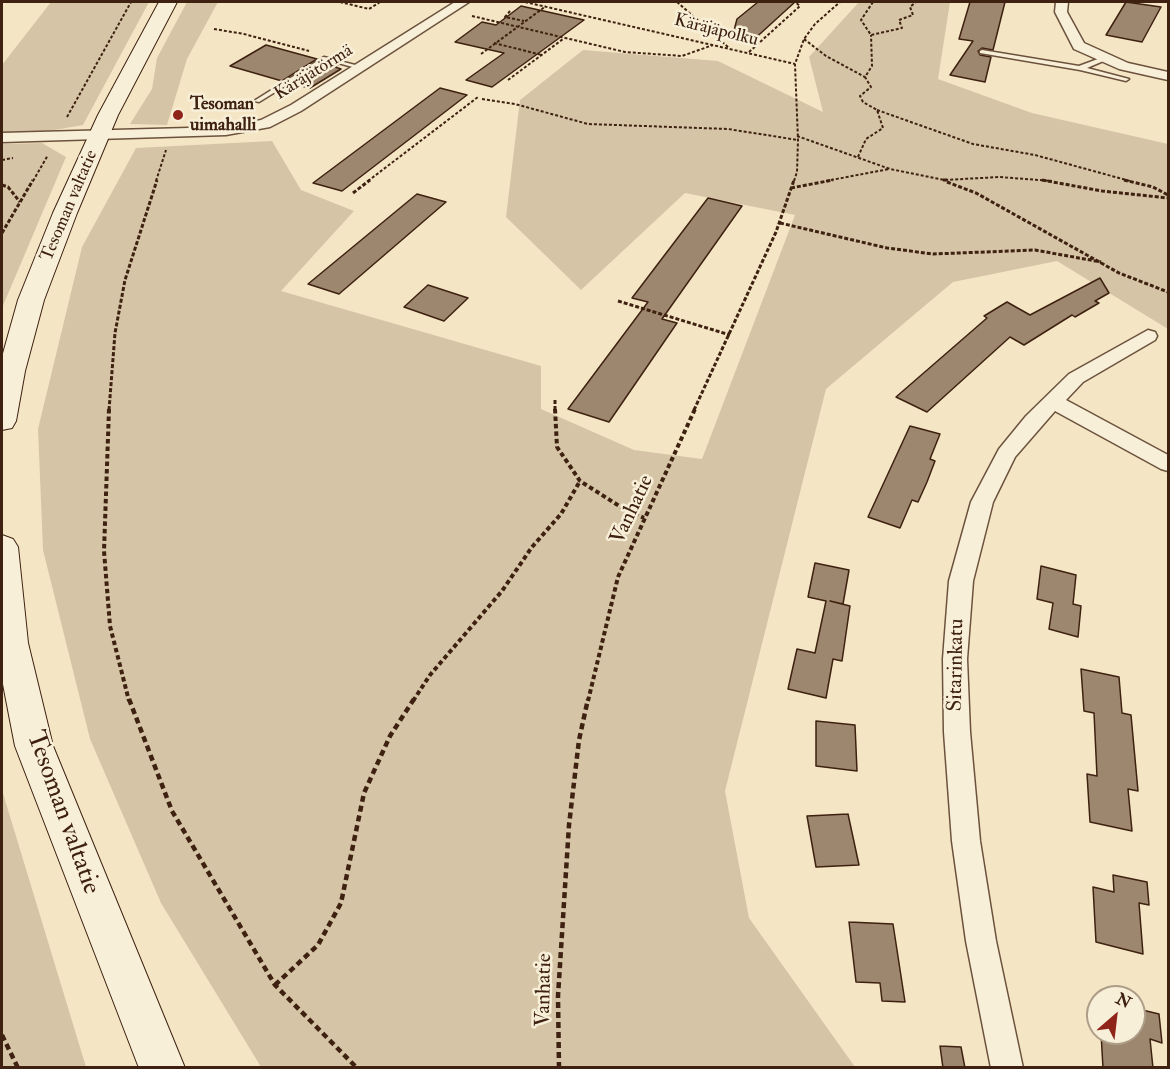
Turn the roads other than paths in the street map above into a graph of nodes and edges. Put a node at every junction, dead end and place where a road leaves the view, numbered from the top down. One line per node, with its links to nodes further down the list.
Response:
1 (168, 2): 11 (main road, Tesoman valtatie)
2 (463, 2): 6 (street, Käräjätörmä)
3 (1062, 2): 5 (street)
4 (982, 52): 7 (lane)
5 (1106, 58): 7 (lane); 8 (street)
6 (360, 67): 10 (lane); 11 (street, Käräjätörmä)
7 (1080, 68): 9 (lane)
8 (1168, 76)
9 (1126, 79)
10 (257, 101)
11 (100, 136): 12 (street, Käräjätörmä); 15 (main road, Tesoman valtatie)
12 (2, 138)
13 (1148, 336): 14 (street, Sitarinkatu)
14 (1053, 401): 16 (street); 19 (street, Sitarinkatu)
15 (2, 421)
16 (1168, 464)
17 (2, 547): 18 (main road, Tesoman valtatie)
18 (162, 1068)
19 (1007, 1068)

